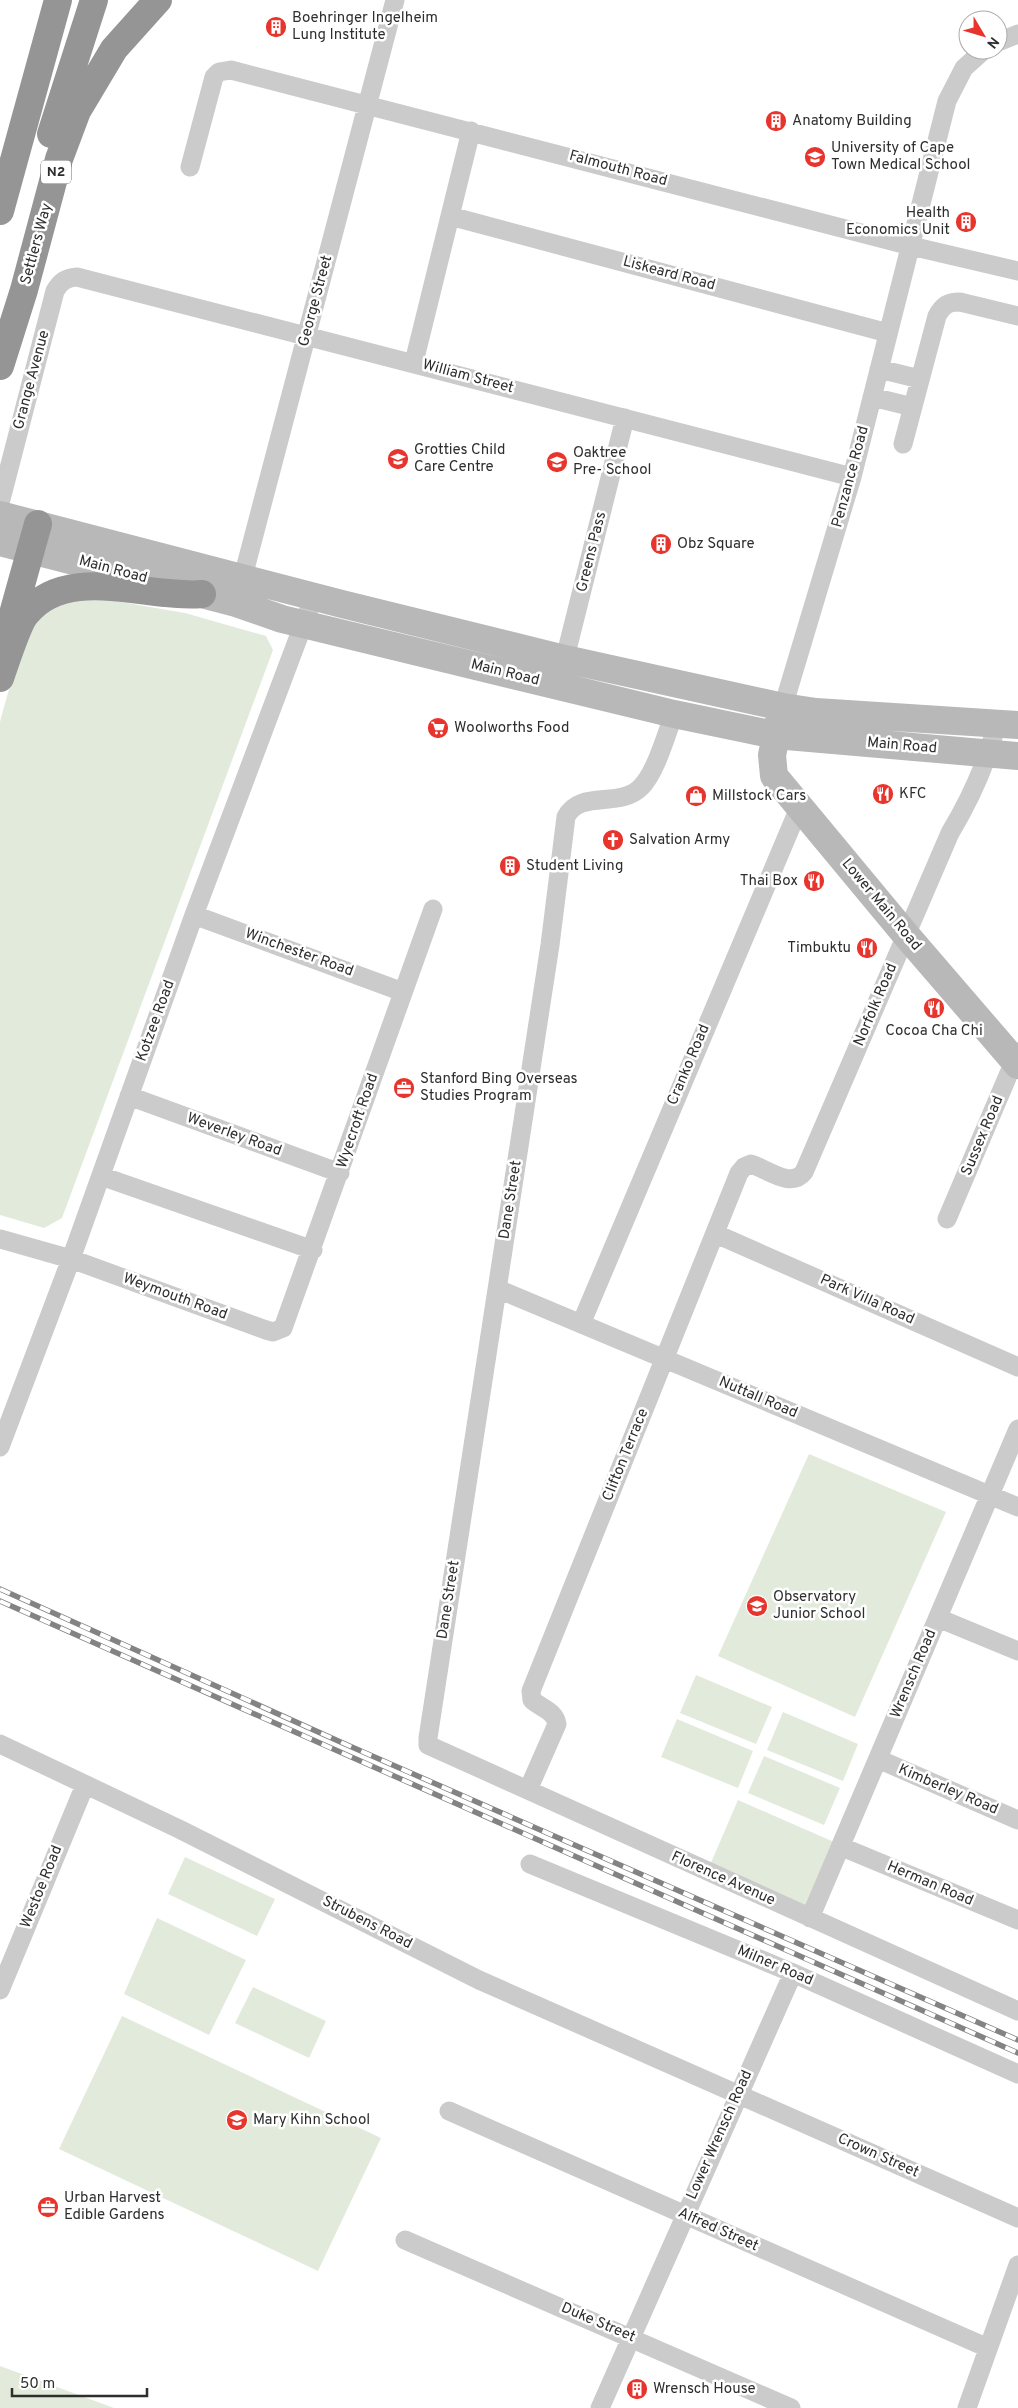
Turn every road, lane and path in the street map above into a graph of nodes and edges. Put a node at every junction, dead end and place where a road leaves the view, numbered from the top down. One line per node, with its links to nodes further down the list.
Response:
1 (41, 0): 7 (highway)
2 (58, 0): 7 (highway)
3 (94, 0): 19 (highway)
4 (158, 0): 21 (highway, Settlers Way / N2)
5 (395, 0): 8 (street, George Street)
6 (973, 60): 13 (street, Penzance Road)
7 (37, 80): 11 (highway)
8 (368, 106): 9 (street, Falmouth Road); 10 (street, Falmouth Road); 18 (street, George Street)
9 (471, 131): 12 (street); 13 (street, Falmouth Road)
10 (190, 167)
11 (0, 211)
12 (450, 216): 17 (street, Liskeard Road); 20 (street)
13 (911, 246): 14 (street, Falmouth Road); 17 (street, Penzance Road)
14 (1018, 270)
15 (84, 278): 18 (street, William Street); 29 (street, Grange Avenue)
16 (1018, 316): 23 (street)
17 (888, 332): 22 (street, Penzance Road)
18 (306, 335): 20 (street, William Street); 34 (street, George Street)
19 (0, 352)
20 (414, 362): 26 (street, William Street)
21 (0, 366)
22 (879, 369): 23 (street); 24 (street, Penzance Road)
23 (920, 379): 25 (street)
24 (872, 397): 25 (street); 28 (street, Penzance Road)
25 (913, 408): 27 (street)
26 (625, 418): 28 (street, William Street); 41 (street, Greens Pass)
27 (903, 444)
28 (852, 477): 44 (street, Penzance Road)
29 (0, 504)
30 (0, 515): 31 (main road, Main Road)
31 (35, 537): 32 (main road, Main Road); 33 (main road, Main Road); 35 (main road, Main Road); 40 (highway)
32 (0, 542)
33 (176, 560): 34 (main road, Main Road); 35 (main road)
34 (242, 577): 37 (main road, Main Road); 38 (street, George Street)
35 (168, 586): 36 (main road, Main Road)
36 (202, 594): 38 (main road, Main Road); 42 (highway)
37 (314, 596): 39 (street, Kotzee Road); 41 (main road, Main Road)
38 (236, 603): 39 (main road, Main Road)
39 (304, 624): 43 (main road, Main Road); 52 (street, Kotzee Road)
40 (0, 656)
41 (565, 659): 43 (street, Greens Pass); 44 (main road, Main Road)
42 (0, 678)
43 (558, 686): 45 (main road, Main Road)
44 (784, 707): 46 (main road, Main Road); 47 (main road, Lower Main Road)
45 (674, 714): 47 (main road, Main Road); 65 (street, Dane Street)
46 (1008, 724): 48 (street, Norfolk Road)
47 (775, 734): 48 (main road, Main Road); 50 (main road, Lower Main Road)
48 (990, 754): 49 (main road, Main Road); 53 (street, Norfolk Road)
49 (1018, 756)
50 (799, 808): 53 (main road, Lower Main Road); 66 (street, Cranko Road)
51 (433, 909): 54 (street, Wyecroft Road)
52 (194, 915): 54 (street, Winchester Road); 56 (street, Kotzee Road)
53 (906, 936): 55 (main road, Lower Main Road); 59 (street, Norfolk Road)
54 (403, 992): 57 (street, Wyecroft Road)
55 (1017, 1059): 60 (street, Sussex Road)
56 (129, 1096): 57 (street, Weverley Road); 58 (street, Kotzee Road)
57 (340, 1173): 63 (street, Wyecroft Road)
58 (101, 1176): 63 (street); 64 (street, Kotzee Road)
59 (800, 1177): 61 (street, Clifton Terrace)
60 (946, 1219)
61 (716, 1234): 68 (street, Clifton Terrace); 69 (street, Park Villa Road)
62 (0, 1239): 64 (street, Weymouth Road)
63 (313, 1250): 67 (street, Wyecroft Road)
64 (72, 1260): 67 (street, Weymouth Road); 71 (street, Kotzee Road)
65 (498, 1289): 66 (street, Nuttall Road); 77 (street, Dane Street)
66 (581, 1324): 68 (street, Nuttall Road)
67 (278, 1330)
68 (665, 1359): 72 (street, Nuttall Road); 80 (street, Clifton Terrace)
69 (1018, 1367)
70 (1018, 1429): 72 (street, Wrensch Road)
71 (0, 1447)
72 (990, 1495): 73 (street, Nuttall Road); 74 (street, Wrensch Road)
73 (1018, 1507)
74 (938, 1618): 75 (street); 78 (street, Wrensch Road)
75 (1018, 1651)
76 (0, 1744): 79 (street, Strubens Road)
77 (428, 1745): 80 (street, Florence Avenue)
78 (878, 1759): 81 (street, Kimberley Road); 82 (street, Wrensch Road)
79 (85, 1785): 87 (street, Westoe Road); 90 (street, Strubens Road)
80 (528, 1790): 84 (street, Florence Avenue)
81 (1018, 1820)
82 (842, 1847): 84 (street, Wrensch Road); 85 (street, Herman Road)
83 (530, 1864): 86 (street, Milner Road)
84 (810, 1918): 88 (street, Florence Avenue)
85 (1018, 1920)
86 (793, 1973): 89 (street, Milner Road); 90 (street, Lower Wrensch Road)
87 (0, 1990)
88 (1018, 2011)
89 (1018, 2074)
90 (739, 2094): 92 (street, Lower Wrensch Road); 93 (street, Crown Street)
91 (449, 2111): 92 (street, Alfred Street)
92 (684, 2215): 96 (street, Lower Wrensch Road); 97 (street, Alfred Street)
93 (1018, 2218)
94 (405, 2240): 96 (street, Duke Street)
95 (1018, 2265): 97 (street)
96 (632, 2338): 98 (street, Lower Wrensch Road); 99 (street, Duke Street)
97 (988, 2348): 100 (street)
98 (600, 2408)
99 (791, 2408)
100 (966, 2408)

